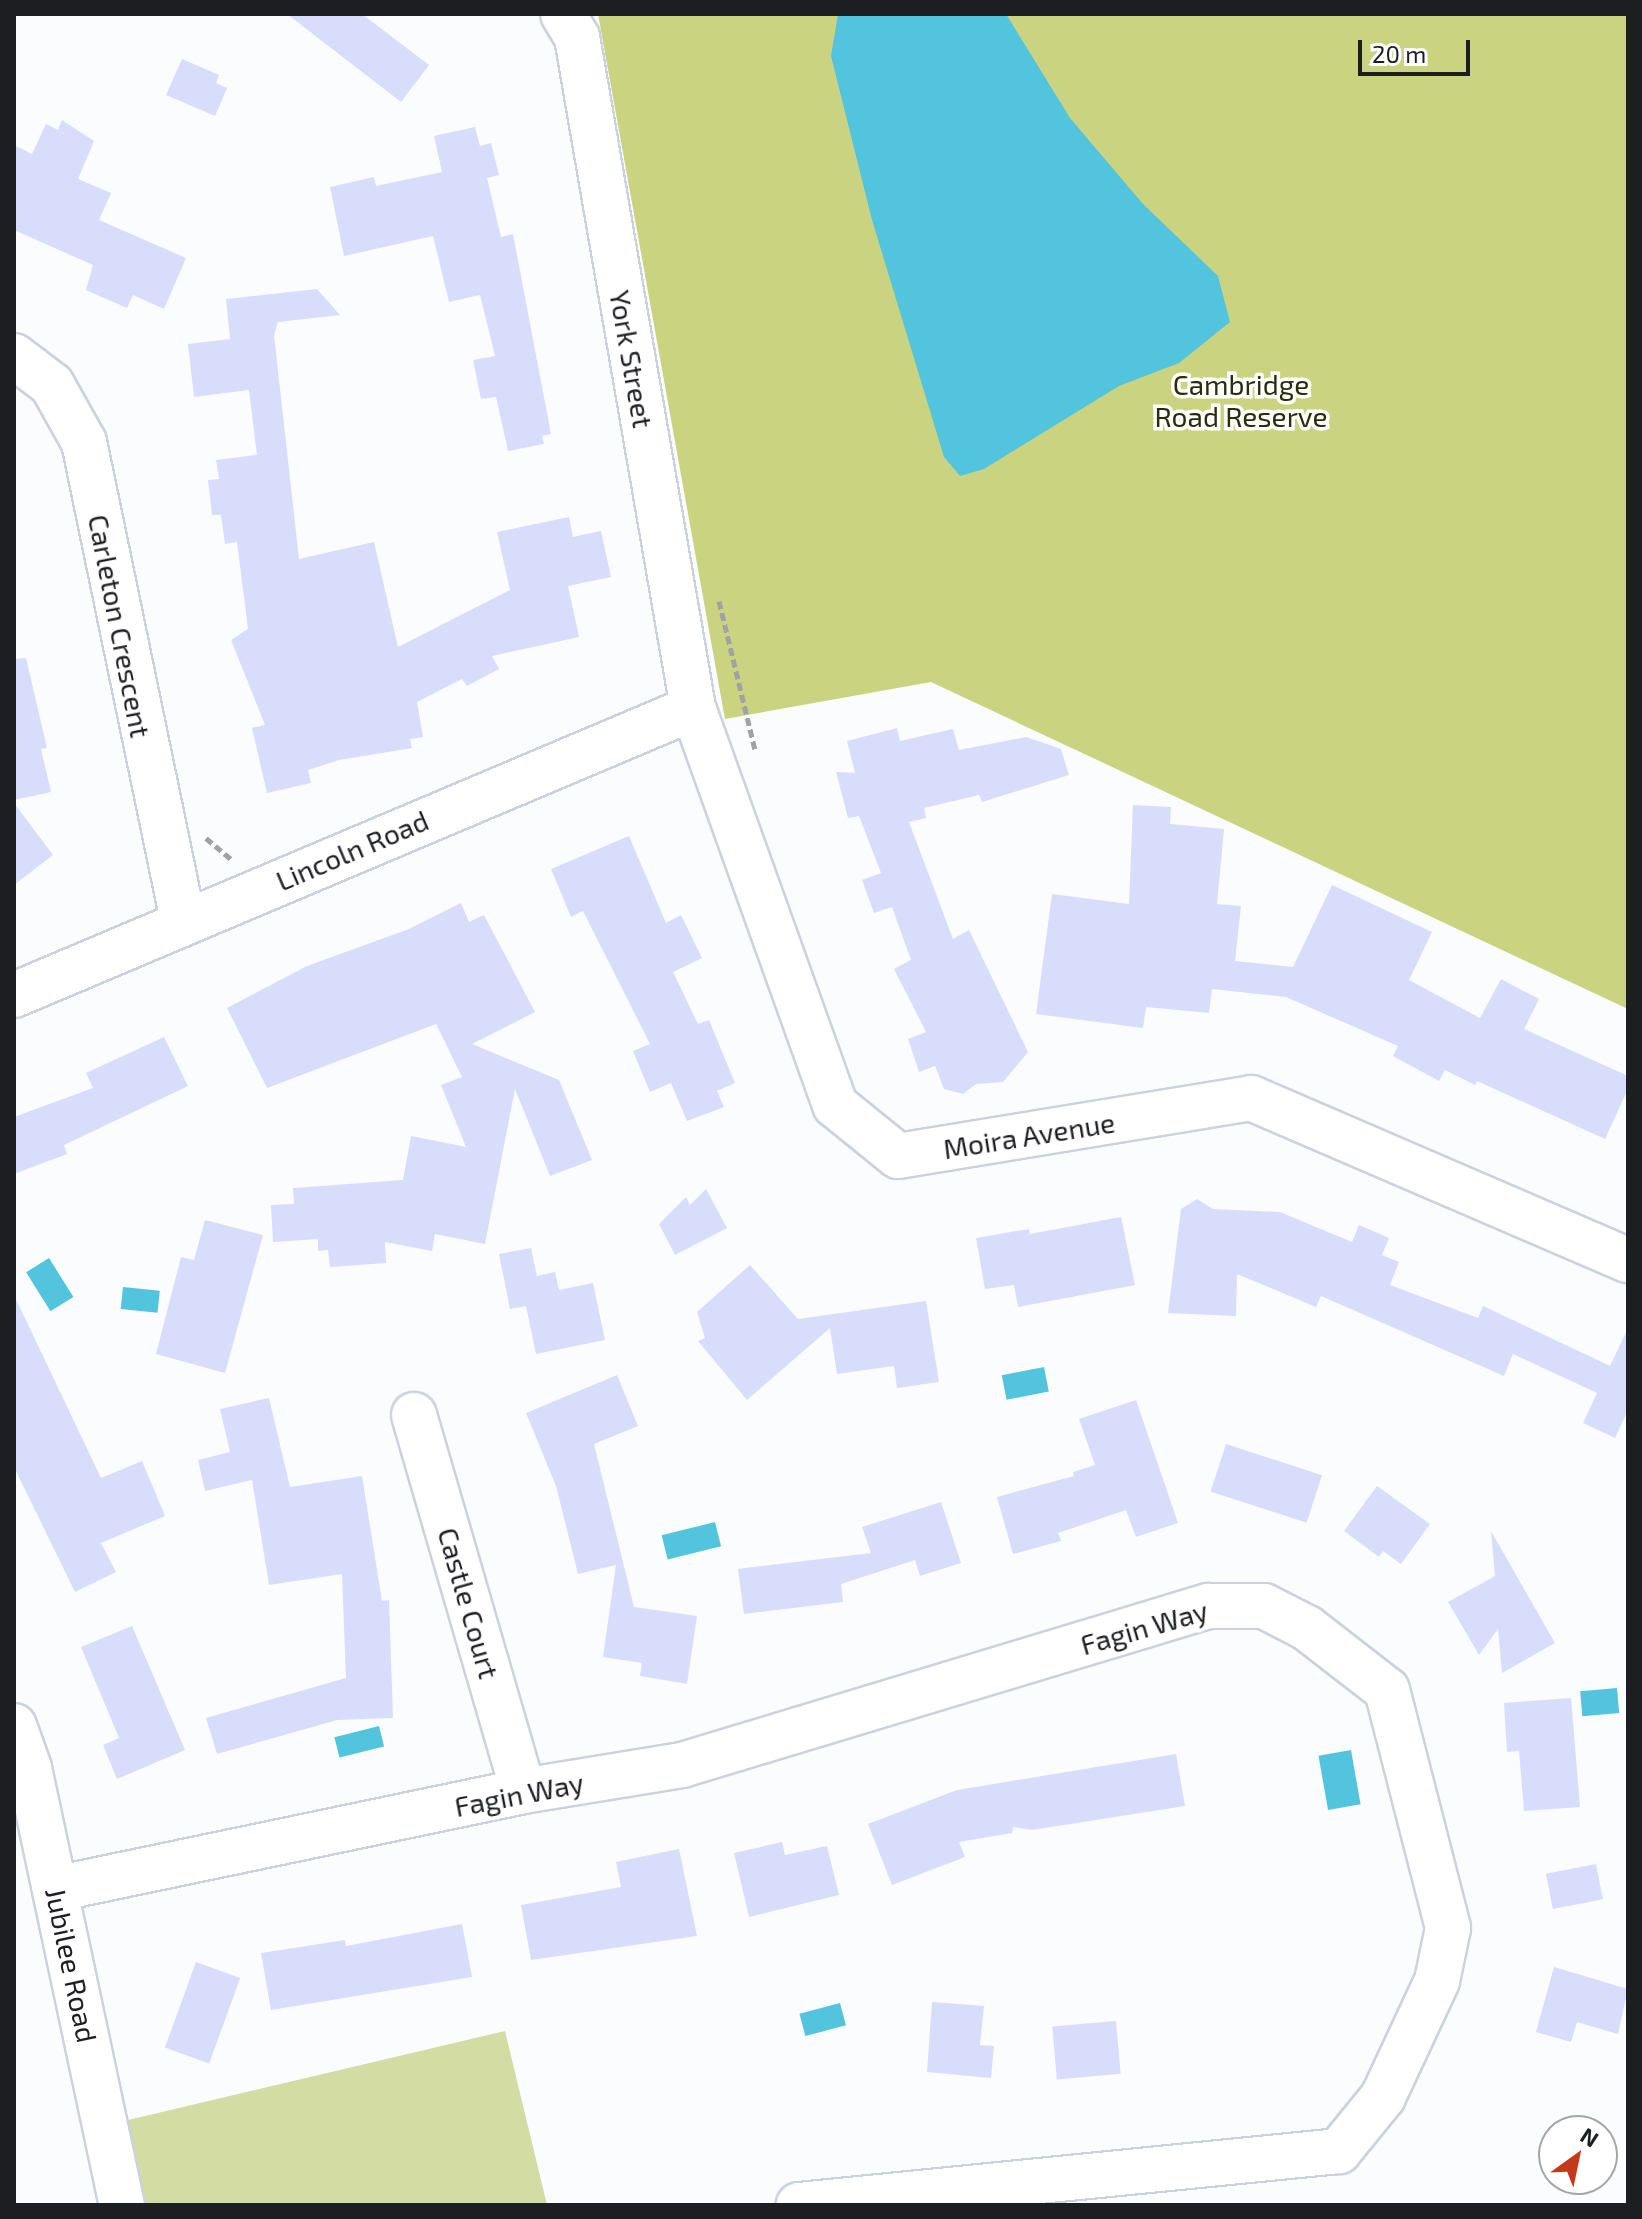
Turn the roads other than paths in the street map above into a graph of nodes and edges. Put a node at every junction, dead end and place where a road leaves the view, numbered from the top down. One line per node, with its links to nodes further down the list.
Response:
1 (563, 14): 3 (street, York Street)
2 (14, 356): 4 (street, Carleton Crescent)
3 (693, 708): 4 (street, Lincoln Road); 6 (street, Moira Avenue)
4 (183, 920): 5 (street, Lincoln Road)
5 (14, 995)
6 (1628, 1260)
7 (414, 1415): 9 (street, Castle Court)
8 (14, 1726): 10 (street, Jubilee Road)
9 (523, 1791): 10 (street, Fagin Way); 12 (street, Fagin Way)
10 (55, 1889): 11 (street, Jubilee Road)
11 (122, 2205)
12 (799, 2205)

